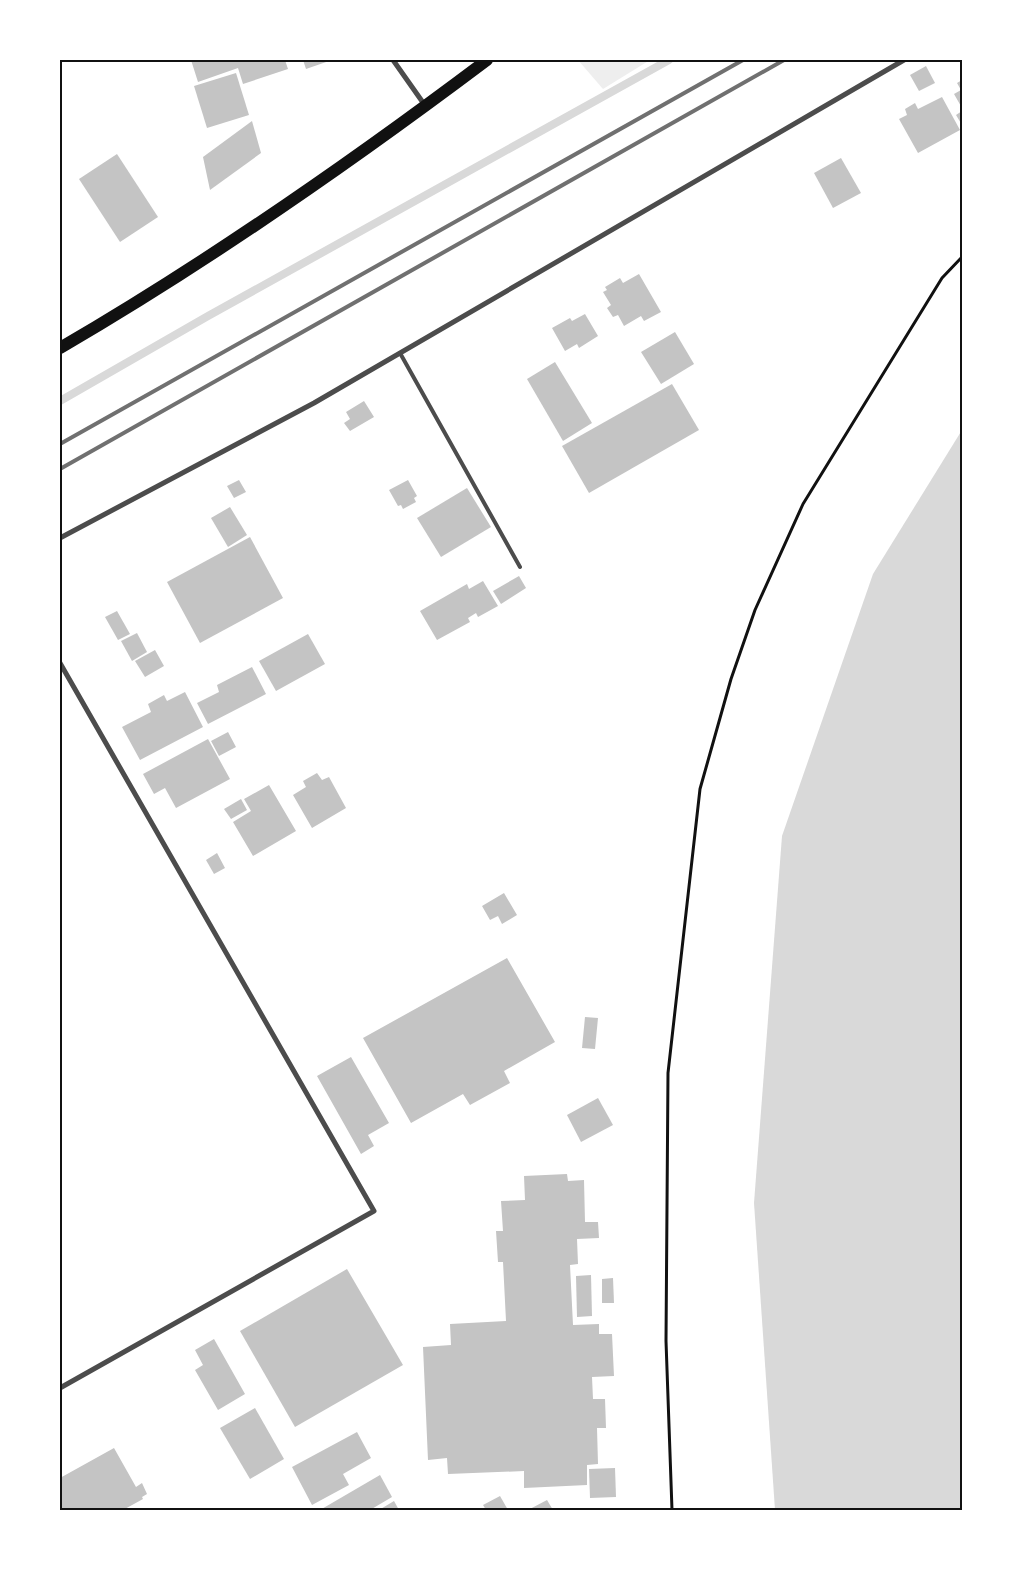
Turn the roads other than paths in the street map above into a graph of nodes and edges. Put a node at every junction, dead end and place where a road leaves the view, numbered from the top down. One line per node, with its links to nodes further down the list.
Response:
1 (393, 60): 4 (street)
2 (487, 60): 4 (main road)
3 (904, 60): 6 (street)
4 (426, 106): 5 (main road)
5 (60, 348)
6 (400, 352): 7 (street); 8 (lane)
7 (60, 538)
8 (520, 567)
9 (60, 663): 10 (street)
10 (60, 1388)

